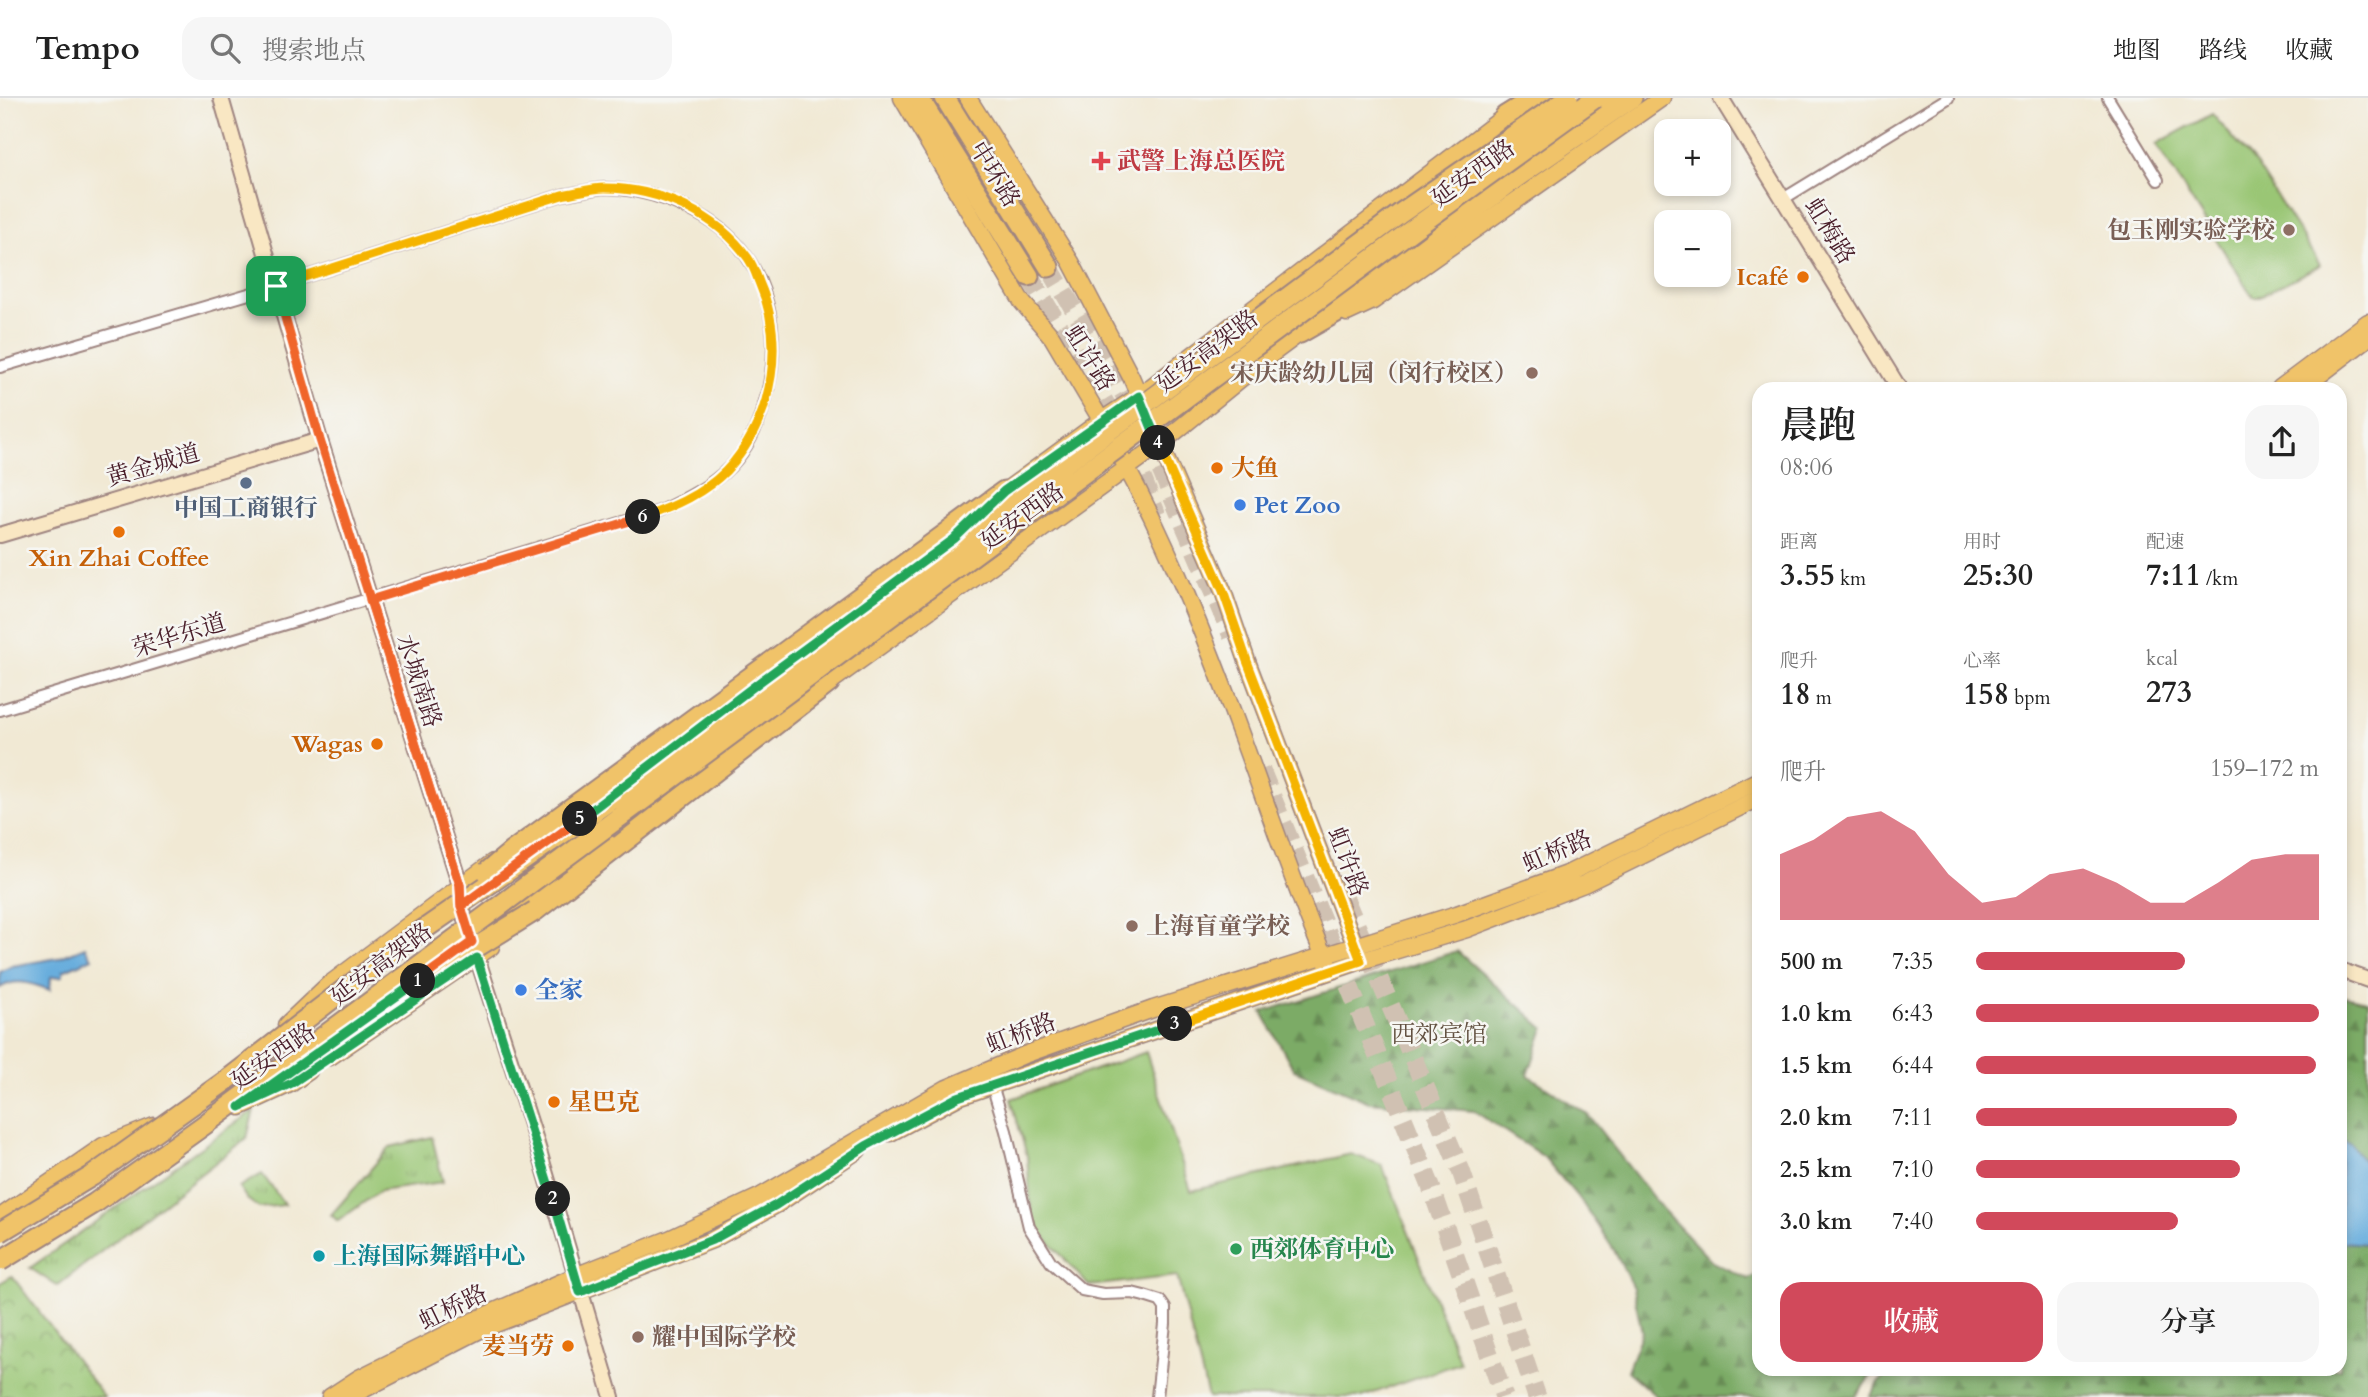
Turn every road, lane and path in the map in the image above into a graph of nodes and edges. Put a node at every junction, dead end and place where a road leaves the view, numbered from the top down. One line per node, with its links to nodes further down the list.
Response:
1 (221, 98): 22 (street, 水城南路)
2 (902, 98): 31 (main road, 虹许路)
3 (919, 98): 21 (highway, 中环路)
4 (945, 98): 20 (highway, 中环路)
5 (968, 98): 30 (main road, 虹许路)
6 (1514, 98): 17 (main road)
7 (1534, 98): 17 (highway)
8 (1550, 98): 17 (main road, 延安西路)
9 (1567, 98): 44 (highway, 延安高架路, bridge)
10 (1595, 98): 51 (highway, 延安高架路, bridge)
11 (1613, 98): 24 (main road, 延安西路)
12 (1632, 98): 24 (highway)
13 (1662, 98): 24 (main road)
14 (1721, 98): 19 (street, 虹梅路)
15 (1948, 98): 19 (street)
16 (2108, 98): 18 (street)
17 (1505, 116): 30 (main road, 延安西路)
18 (2158, 180)
19 (1783, 199): 27 (street, 虹梅路)
20 (1049, 267)
21 (1029, 276)
22 (276, 286): 26 (street); 32 (street, 水城南路); 37 (street, 荣华东道)
23 (2368, 322): 28 (main road)
24 (1300, 333): 33 (main road, 延安西路)
25 (2368, 338): 29 (main road)
26 (0, 367)
27 (1895, 382)
28 (2288, 382)
29 (2311, 382)
30 (1139, 396): 31 (main road, 延安西路); 33 (main road, 虹许路)
31 (1102, 420): 34 (main road, 虹许路); 35 (main road, 延安西路)
32 (320, 440): 36 (street, 黄金城道); 37 (street, 水城南路)
33 (1159, 445): 34 (main road, 延安西路); 46 (main road, 虹许路)
34 (1127, 468): 38 (main road, 延安西路); 47 (main road, 虹许路)
35 (1004, 491): 42 (main road); 43 (main road, 延安西路); 44 (highway, bridge)
36 (0, 535)
37 (370, 600): 39 (street, 荣华东道); 42 (street, 水城南路)
38 (829, 683): 45 (main road, 延安西路); 51 (highway, bridge)
39 (0, 710)
40 (1752, 783): 46 (main road, 虹桥路)
41 (1752, 801): 46 (main road, 虹桥路)
42 (460, 885): 43 (street, 水城南路); 52 (main road)
43 (461, 906): 45 (street, 水城南路); 52 (main road, 延安西路)
44 (407, 941): 58 (highway, 延安高架路, bridge)
45 (475, 950): 56 (main road, 延安西路); 61 (street, 水城南路)
46 (1358, 953): 47 (main road, 虹桥路); 48 (main road, 虹桥路)
47 (1324, 956): 48 (main road, 虹许路); 61 (main road, 虹桥路)
48 (1331, 972): 53 (main road, 虹桥路)
49 (2347, 972): 50 (street)
50 (2368, 979)
51 (299, 1055): 59 (highway, 延安高架路, bridge)
52 (243, 1066): 54 (main road, 延安西路)
53 (992, 1085): 61 (main road, 虹桥路); 65 (street)
54 (160, 1124): 55 (main road, 延安西路); 57 (main road, 延安西路)
55 (85, 1177): 56 (main road); 58 (main road, 延安西路)
56 (102, 1202): 60 (main road, 延安西路)
57 (0, 1217)
58 (0, 1233)
59 (0, 1261)
60 (0, 1269)
61 (578, 1284): 62 (main road, 虹桥路); 63 (main road, 虹桥路); 64 (street, 水城南路)
62 (330, 1397)
63 (349, 1397)
64 (612, 1397)
65 (1157, 1397)

